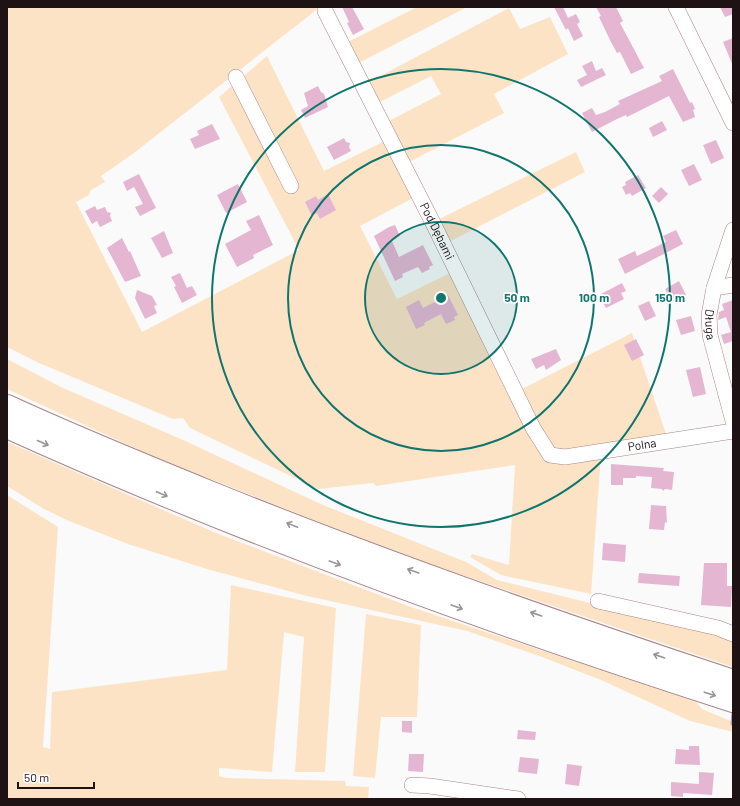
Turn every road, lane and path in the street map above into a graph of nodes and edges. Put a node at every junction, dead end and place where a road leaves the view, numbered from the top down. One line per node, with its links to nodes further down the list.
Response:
1 (325, 7): 13 (street, Pod Dębami)
2 (676, 7): 4 (street)
3 (236, 77): 5 (street)
4 (733, 122)
5 (291, 186)
6 (733, 230): 8 (street, Długa)
7 (733, 285): 8 (street)
8 (714, 288): 10 (street, Długa)
9 (7, 406): 16 (highway, one-way to 9)
10 (733, 421)
11 (7, 427): 16 (highway, one-way to 16)
12 (733, 430): 13 (street, Polna)
13 (550, 455)
14 (598, 601): 15 (street)
15 (733, 634)
16 (691, 678): 17 (highway); 18 (highway, one-way to 18)
17 (733, 681)
18 (733, 701)
19 (412, 785): 20 (street)
20 (518, 799)

